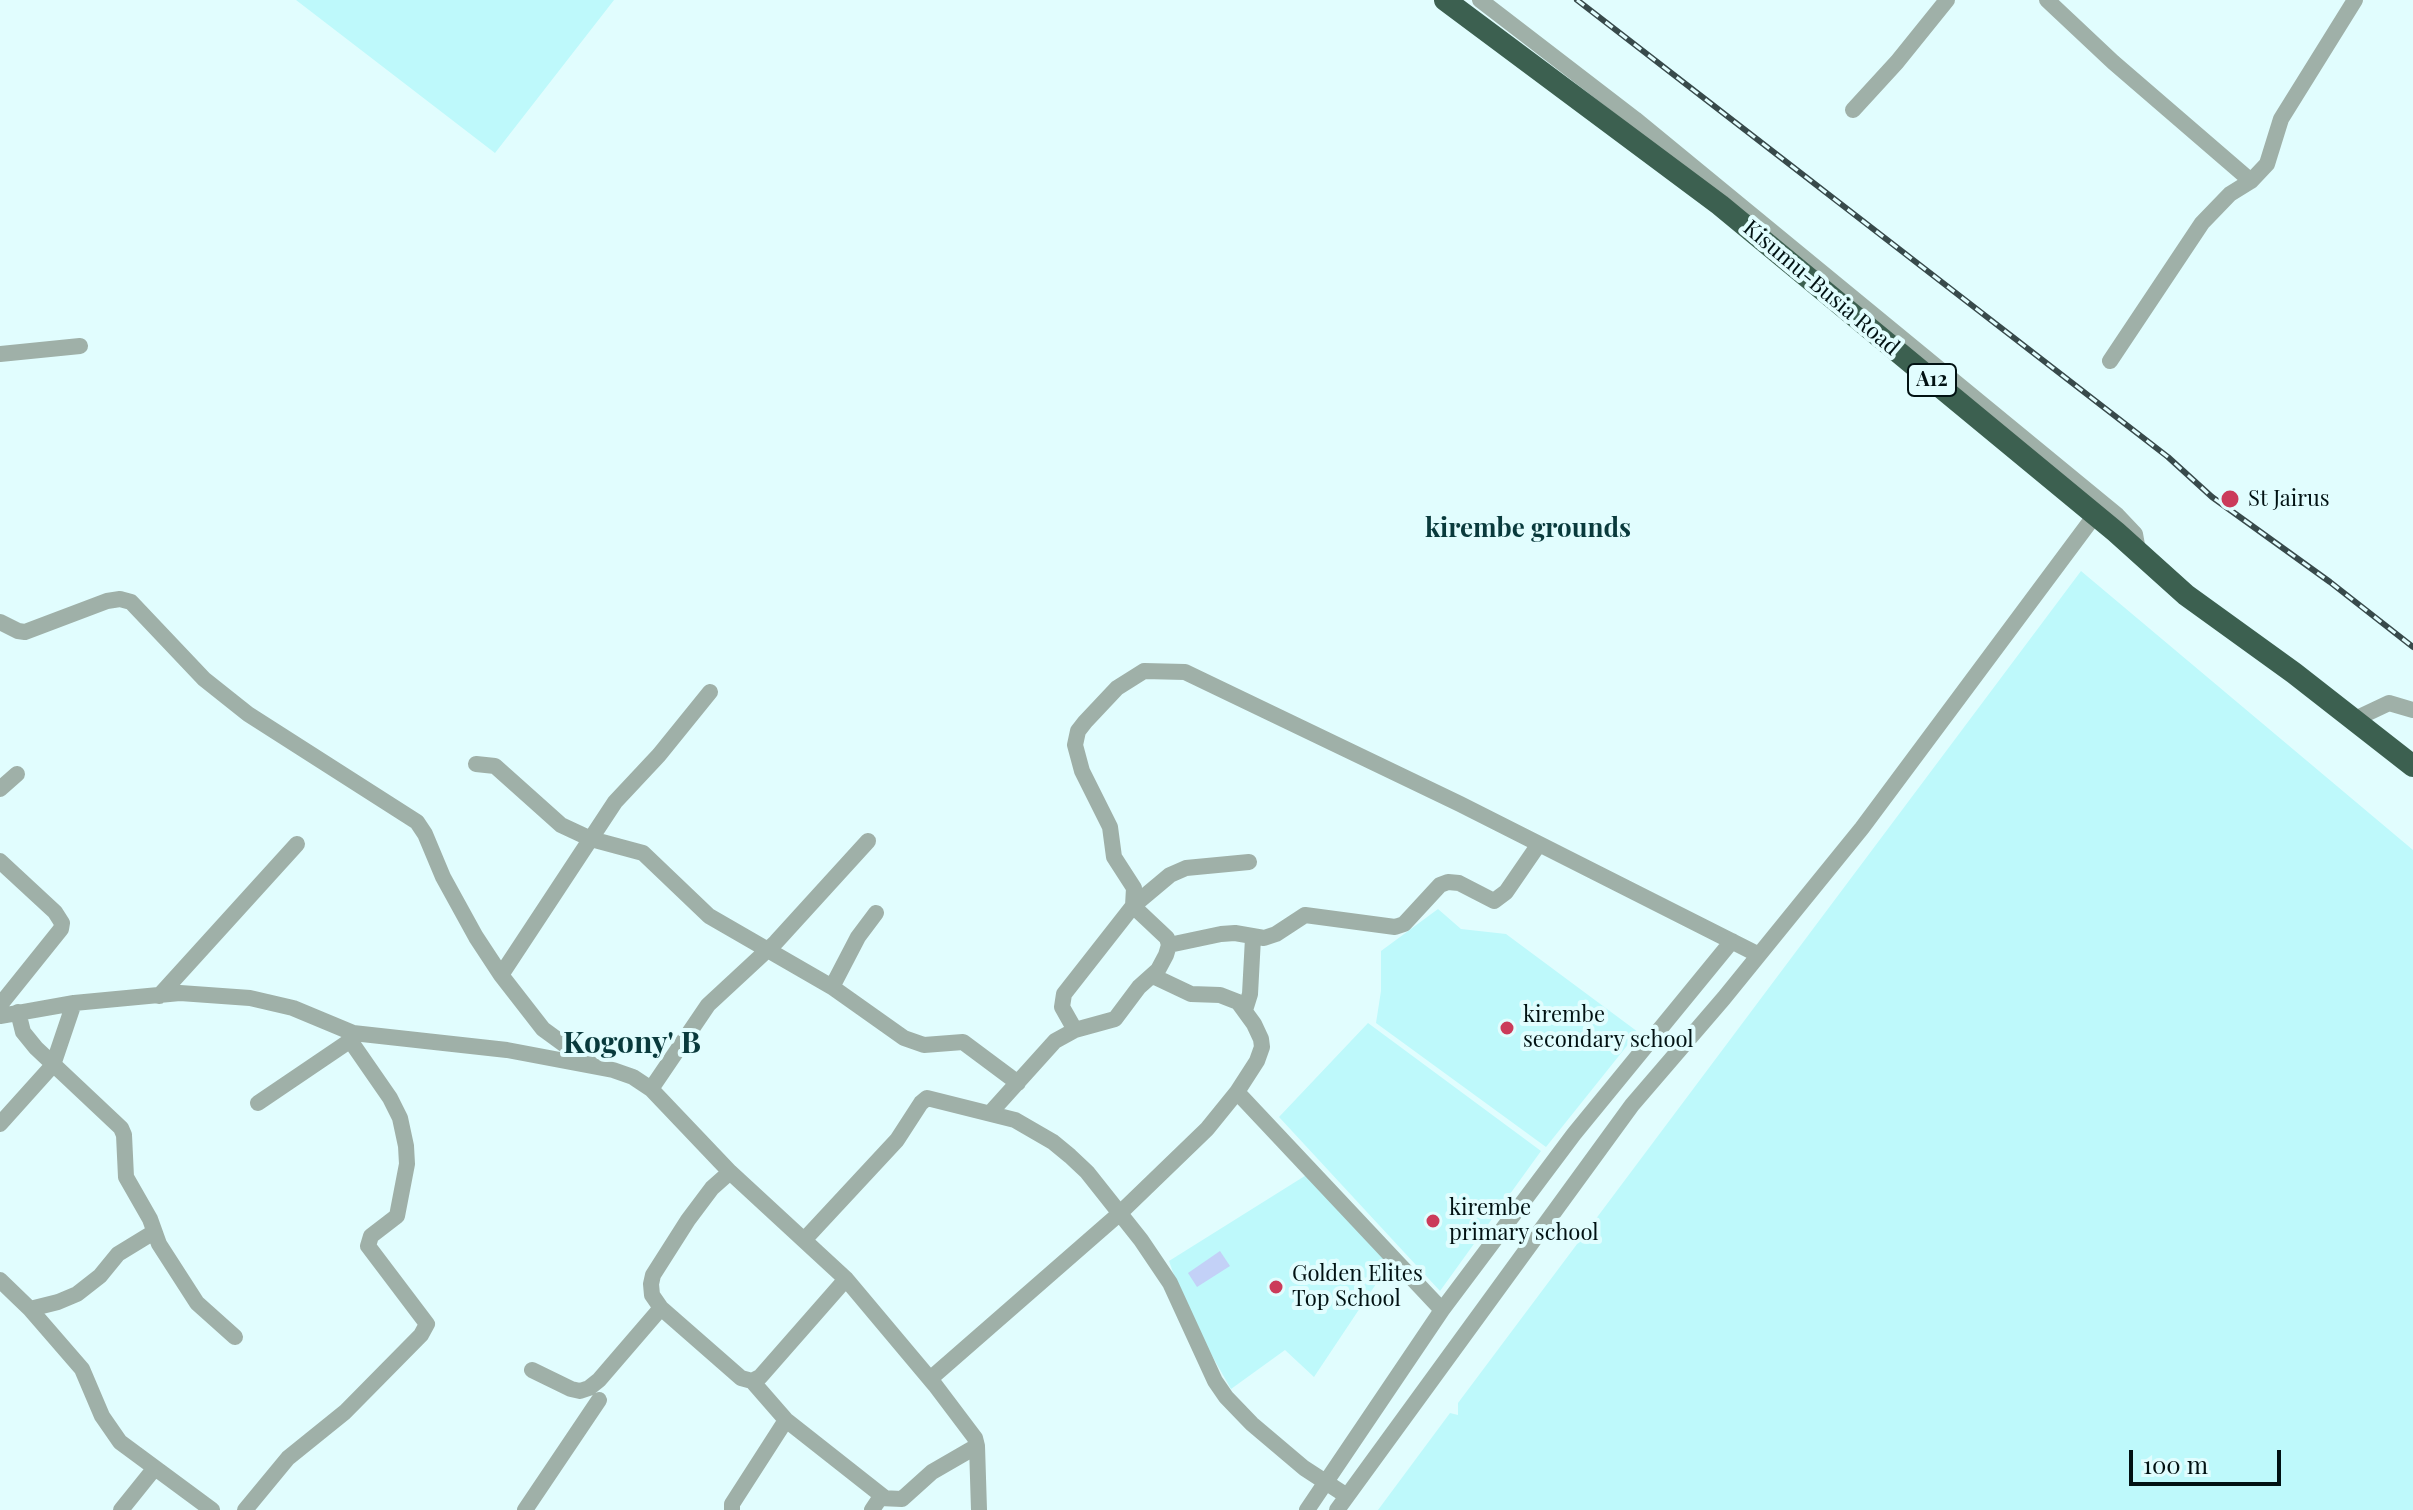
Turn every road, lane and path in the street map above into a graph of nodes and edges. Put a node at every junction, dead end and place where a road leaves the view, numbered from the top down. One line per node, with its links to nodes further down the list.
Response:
1 (1445, 0): 11 (highway, Kisumu-Busia Road / A12)
2 (1480, 0): 12 (street)
3 (1947, 0): 6 (street)
4 (2047, 0): 7 (street)
5 (2355, 0): 7 (street)
6 (1853, 110)
7 (2251, 181): 10 (street)
8 (80, 346): 9 (street)
9 (0, 354)
10 (2110, 361)
11 (2095, 515): 12 (highway, Kisumu-Busia Road / A12); 33 (street)
12 (2138, 551): 16 (highway, Kisumu-Busia Road / A12)
13 (0, 622): 34 (street)
14 (710, 692): 21 (street)
15 (2413, 710): 16 (street)
16 (2353, 720): 18 (highway, Kisumu-Busia Road / A12)
17 (476, 764): 21 (street)
18 (2413, 766)
19 (17, 774): 20 (street)
20 (0, 789)
21 (591, 839): 32 (street); 34 (street)
22 (868, 841): 32 (street)
23 (297, 844): 37 (street)
24 (1539, 844): 27 (street); 29 (street); 30 (street)
25 (0, 861): 39 (street)
26 (1249, 862): 27 (street)
27 (1133, 906): 31 (street); 43 (street)
28 (876, 913): 36 (street)
29 (1253, 938): 31 (street); 40 (street)
30 (1732, 941): 33 (street); 53 (street)
31 (1169, 945): 35 (street)
32 (768, 949): 36 (street); 48 (street)
33 (1759, 955): 54 (street)
34 (501, 975): 46 (street)
35 (1153, 976): 40 (street); 43 (street)
36 (832, 987): 47 (street)
37 (159, 996): 38 (street); 44 (street)
38 (74, 1003): 41 (street); 45 (street)
39 (0, 1005)
40 (1245, 1010): 49 (street)
41 (18, 1012): 42 (street); 45 (street)
42 (0, 1016)
43 (1075, 1030): 47 (street)
44 (352, 1036): 46 (street); 50 (street); 77 (street)
45 (53, 1065): 52 (street); 57 (street)
46 (592, 1067): 48 (street)
47 (1018, 1083): 51 (street)
48 (651, 1089): 55 (street)
49 (1237, 1092): 56 (street); 63 (street)
50 (258, 1103)
51 (991, 1112): 56 (street); 58 (street)
52 (0, 1124)
53 (1574, 1134): 54 (street); 63 (street)
54 (1597, 1152): 73 (street)
55 (730, 1172): 58 (street); 61 (street)
56 (1119, 1214): 66 (street); 72 (street)
57 (154, 1232): 62 (street); 64 (street)
58 (805, 1239): 59 (street)
59 (846, 1279): 66 (street); 67 (street)
60 (0, 1280): 62 (street)
61 (661, 1308): 65 (street); 67 (street)
62 (30, 1309): 71 (street)
63 (1442, 1310): 72 (street)
64 (235, 1337)
65 (532, 1370)
66 (930, 1379): 70 (street)
67 (752, 1381): 69 (street)
68 (599, 1400): 78 (street)
69 (786, 1420): 74 (street); 79 (street)
70 (977, 1446): 74 (street); 81 (street)
71 (154, 1469): 75 (street); 76 (street)
72 (1326, 1483): 73 (street); 82 (street)
73 (1347, 1496): 83 (street)
74 (885, 1498): 80 (street)
75 (121, 1510)
76 (212, 1510)
77 (245, 1510)
78 (525, 1510)
79 (732, 1510)
80 (872, 1510)
81 (979, 1510)
82 (1307, 1510)
83 (1337, 1510)

